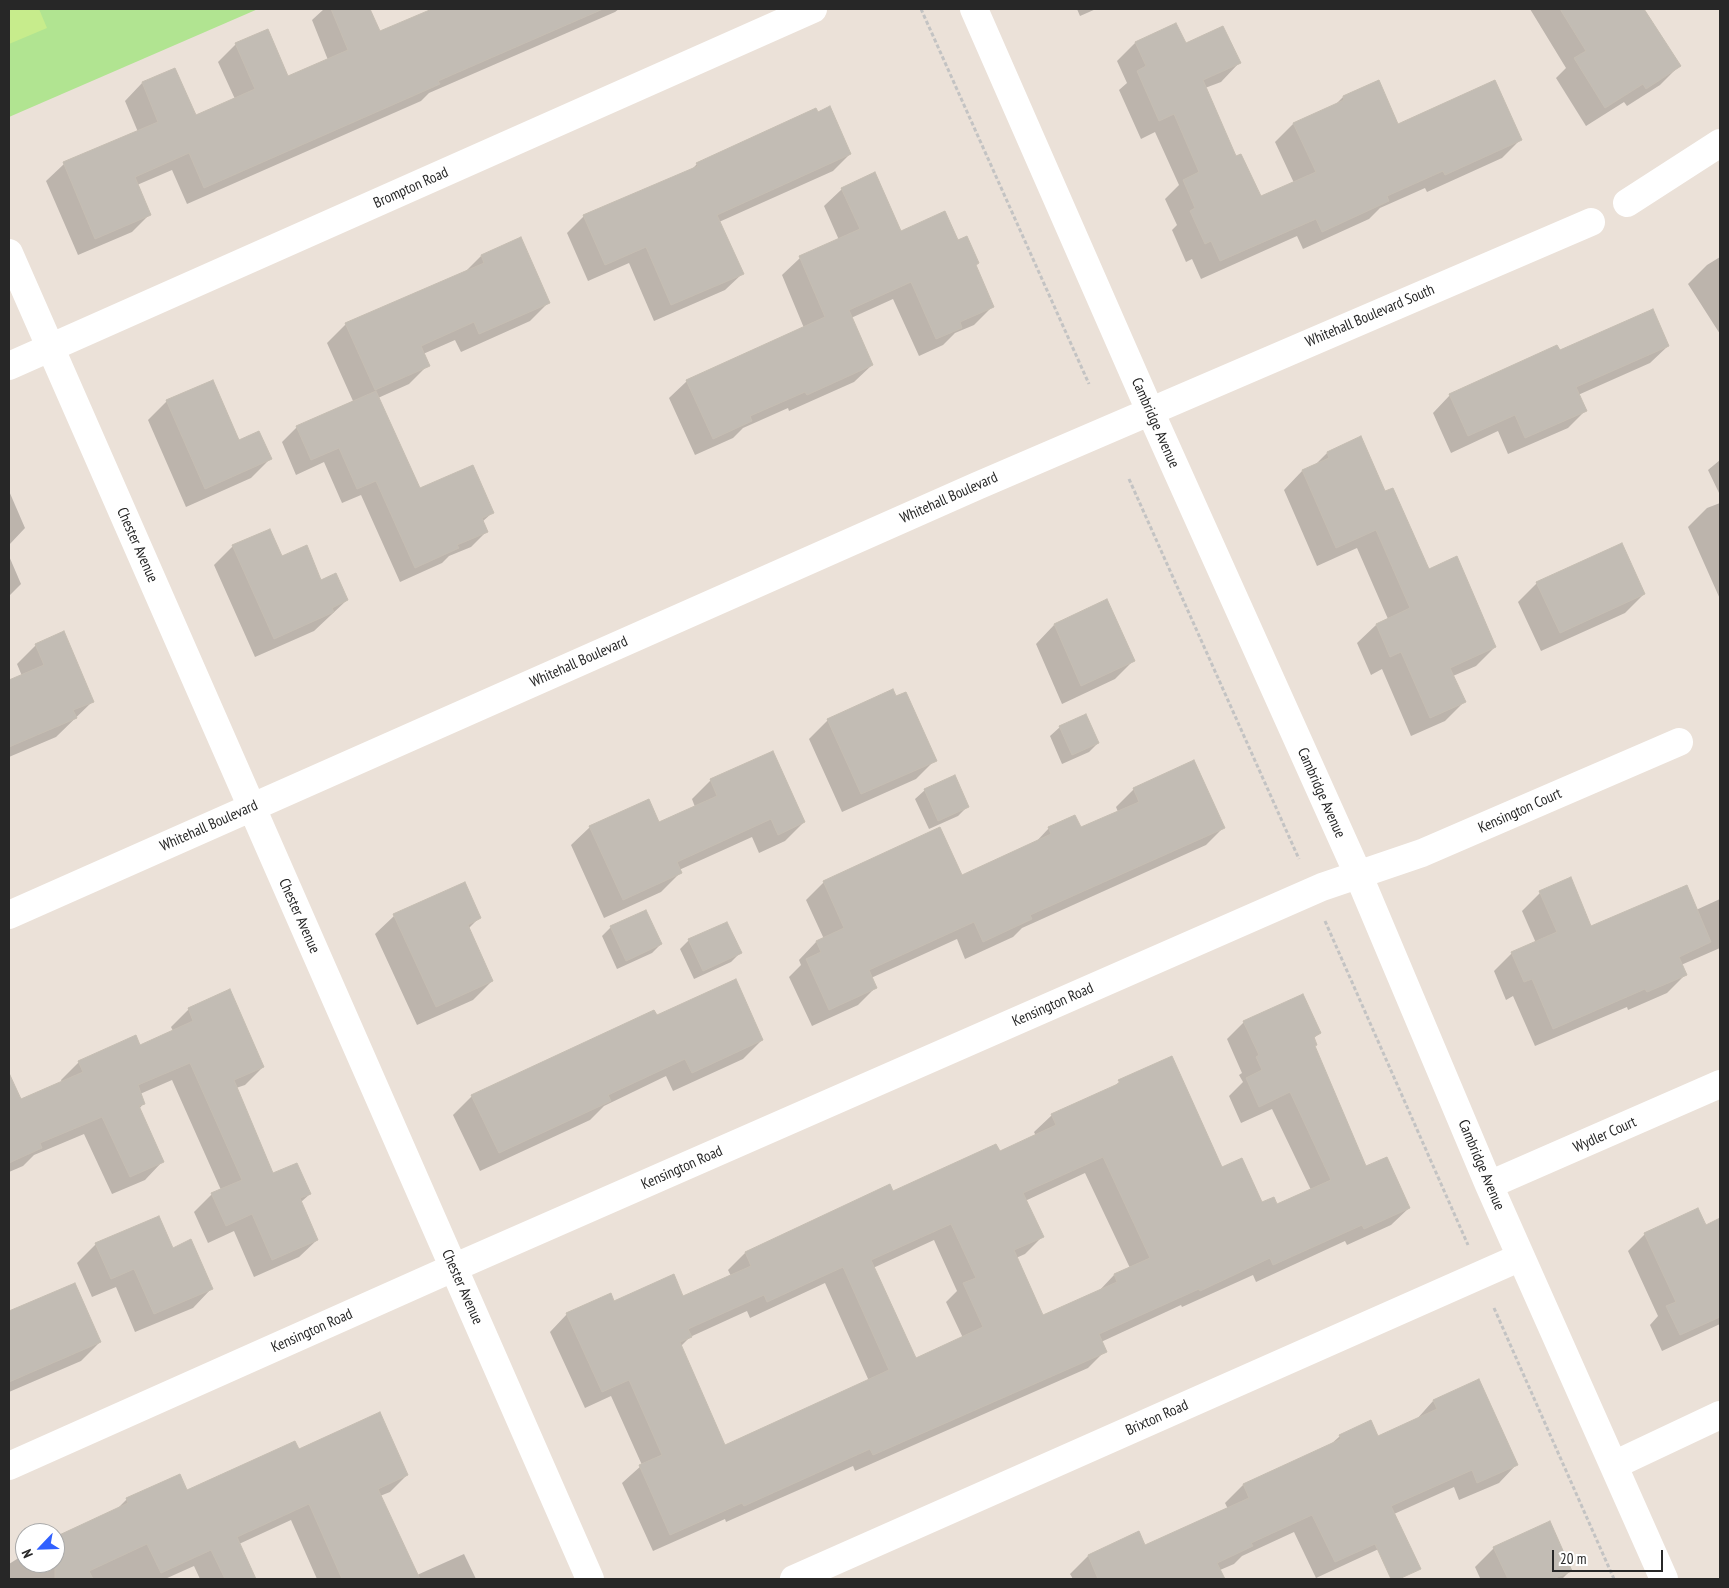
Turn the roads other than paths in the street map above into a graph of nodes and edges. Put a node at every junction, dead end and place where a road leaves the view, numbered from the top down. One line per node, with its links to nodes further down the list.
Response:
1 (813, 9): 7 (street, Brompton Road)
2 (974, 9): 9 (street, Cambridge Avenue)
3 (1720, 143): 4 (street)
4 (1627, 203)
5 (1591, 222): 9 (street, Whitehall Boulevard South)
6 (9, 253): 7 (street, Chester Avenue)
7 (50, 348): 8 (street, Brompton Road); 11 (street, Chester Avenue)
8 (9, 366)
9 (1150, 411): 11 (street, Whitehall Boulevard); 12 (street, Cambridge Avenue)
10 (1679, 742): 12 (street, Kensington Court)
11 (252, 807): 13 (street, Whitehall Boulevard); 17 (street, Chester Avenue)
12 (1358, 874): 15 (street, Cambridge Avenue); 17 (street, Kensington Road)
13 (9, 915)
14 (1720, 1084): 15 (street, Wydler Court)
15 (1489, 1185): 16 (street, Cambridge Avenue)
16 (1521, 1257): 19 (street, Cambridge Avenue); 22 (street, Brixton Road)
17 (453, 1268): 20 (street, Kensington Road); 21 (street, Chester Avenue)
18 (1720, 1415): 19 (street)
19 (1614, 1465): 23 (street, Cambridge Avenue)
20 (9, 1466)
21 (590, 1579)
22 (794, 1579)
23 (1664, 1579)

